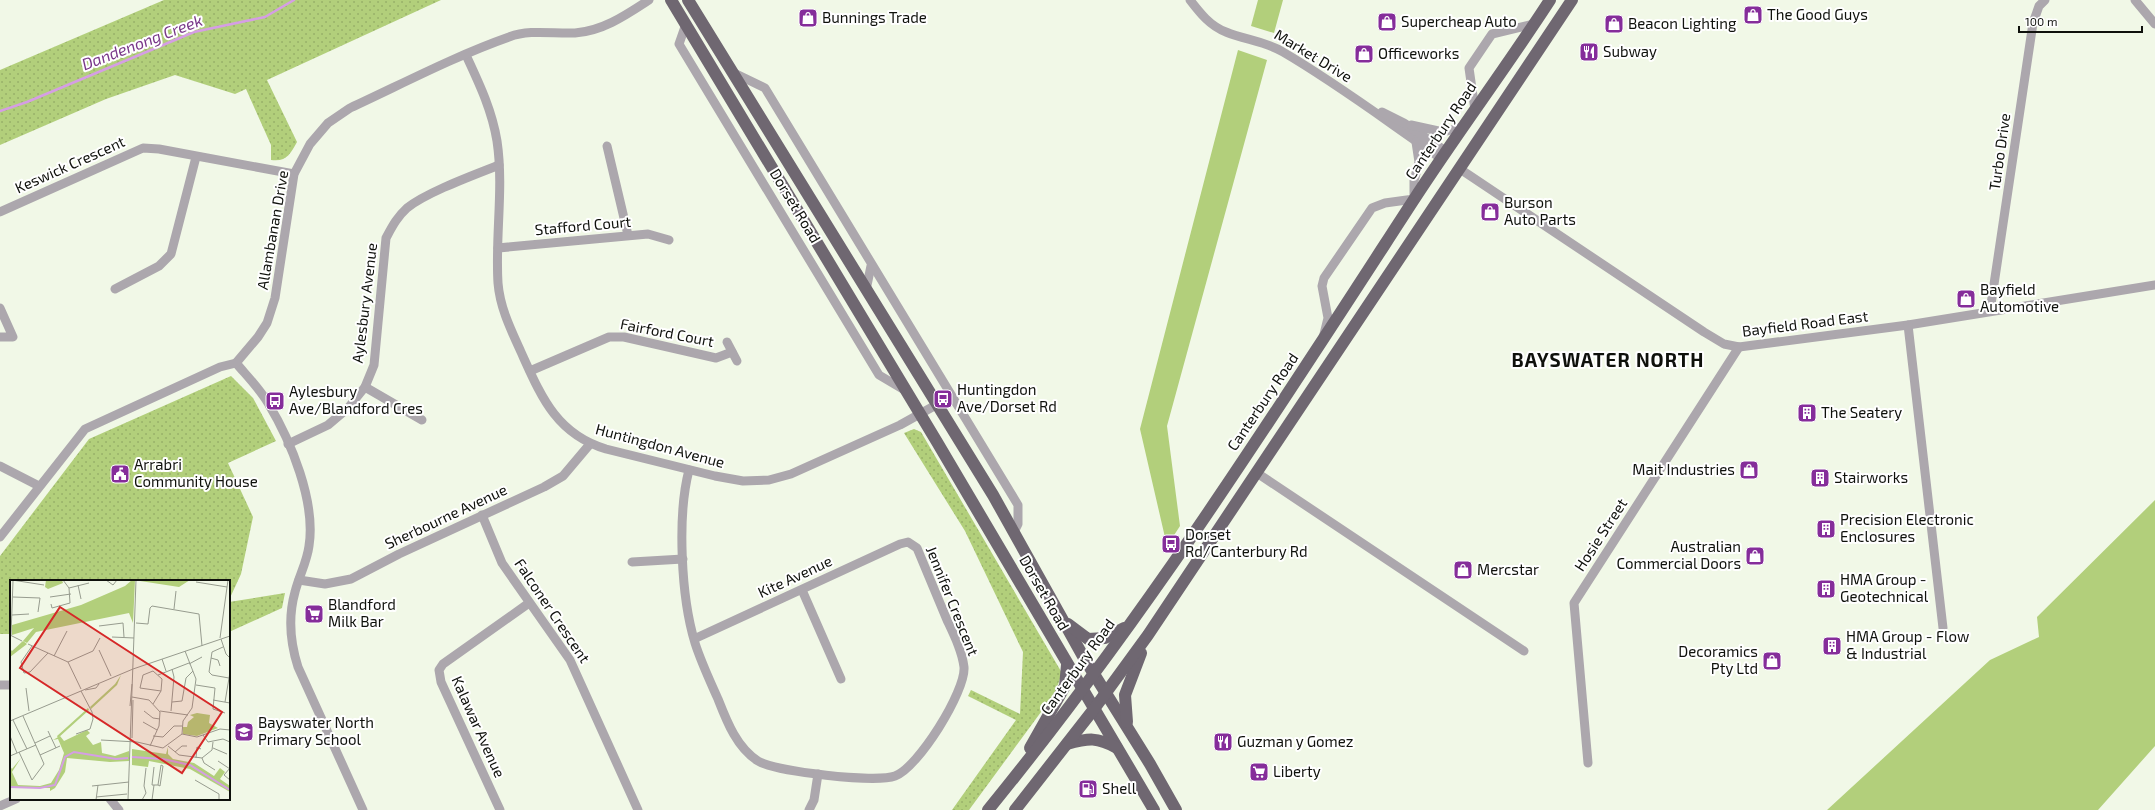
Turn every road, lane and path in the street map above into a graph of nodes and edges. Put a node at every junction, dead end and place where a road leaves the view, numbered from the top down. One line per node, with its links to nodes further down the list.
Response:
1 (650, 0): 12 (street, Allambanan Drive)
2 (671, 0): 9 (main road, Dorset Road)
3 (1190, 0): 15 (street, Market Drive)
4 (1550, 0): 10 (main road, Canterbury Road)
5 (1572, 0): 23 (main road)
6 (2044, 0): 35 (street, Turbo Drive)
7 (2135, 0): 11 (street)
8 (692, 3): 13 (main road, Dorset Road)
9 (686, 24): 48 (main road, Dorset Road); 48 (street, Dorset Road)
10 (1534, 24): 14 (main road, Canterbury Road); 14 (street)
11 (2155, 24)
12 (466, 55): 22 (street, Huntingdon Avenue); 24 (street, Allambanan Drive)
13 (734, 73): 30 (street); 33 (main road, Dorset Road)
14 (1475, 110): 17 (main road, Canterbury Road)
15 (1376, 111): 16 (street, Market Drive); 18 (street, Market Drive)
16 (1404, 123): 17 (street); 20 (street, Market Drive)
17 (1464, 127): 20 (main road, Canterbury Road)
18 (1416, 142): 20 (street, Market Drive); 25 (street)
19 (607, 146): 27 (street)
20 (1445, 155): 23 (main road); 25 (main road, Canterbury Road)
21 (196, 156): 24 (street, Keswick Crescent); 26 (street, Keswick Crescent); 32 (street)
22 (499, 165): 29 (street, Huntingdon Avenue); 47 (street, Aylesbury Avenue)
23 (1460, 169): 40 (street, Bayfield Road East); 46 (main road)
24 (294, 174): 43 (street, Allambanan Drive)
25 (1414, 199): 39 (main road, Canterbury Road); 39 (street)
26 (0, 212)
27 (628, 235): 28 (street, Stafford Court); 29 (street, Stafford Court)
28 (670, 240)
29 (498, 248): 45 (street, Huntingdon Avenue)
30 (871, 266): 33 (street); 59 (street)
31 (2155, 285): 35 (street, Bayfield Road East)
32 (115, 289)
33 (866, 290): 49 (main road, Dorset Road)
34 (0, 308): 37 (street)
35 (1990, 311): 36 (street, Bayfield Road East)
36 (1908, 324): 40 (street, Bayfield Road East); 69 (street)
37 (0, 337)
38 (728, 342): 41 (street)
39 (1320, 344): 44 (main road, Canterbury Road)
40 (1739, 347): 82 (street, Hosie Street)
41 (732, 352): 42 (street); 45 (street, Fairford Court)
42 (737, 361)
43 (236, 363): 52 (street); 57 (street)
44 (1307, 365): 46 (main road); 68 (main road, Canterbury Road)
45 (530, 371): 53 (street, Huntingdon Avenue)
46 (1322, 374): 56 (main road)
47 (365, 387): 51 (street); 52 (street, Aylesbury Avenue)
48 (906, 391): 50 (main road, Dorset Road)
49 (936, 405): 50 (street, Huntingdon Avenue); 59 (main road, Dorset Road)
50 (920, 414): 55 (street, Huntingdon Avenue); 73 (main road, Dorset Road)
51 (422, 420)
52 (288, 444): 64 (street)
53 (590, 444): 55 (street, Huntingdon Avenue); 58 (street, Sherbourne Avenue)
54 (0, 466): 57 (street)
55 (689, 470): 62 (street, Jennifer Crescent)
56 (1256, 473): 70 (main road); 72 (street)
57 (39, 486): 60 (street)
58 (482, 515): 64 (street, Sherbourne Avenue); 66 (street, Falconer Crescent)
59 (1014, 532): 67 (main road, Dorset Road)
60 (0, 537)
61 (908, 542): 65 (street, Kite Avenue); 83 (street, Jennifer Crescent)
62 (683, 559): 63 (street); 71 (street, Jennifer Crescent)
63 (632, 562)
64 (299, 580): 89 (street)
65 (802, 590): 71 (street, Kite Avenue); 75 (street)
66 (529, 603): 90 (street, Kalawar Avenue); 91 (street, Falconer Crescent)
67 (1064, 621): 68 (main road); 74 (main road, Dorset Road)
68 (1129, 625): 74 (main road, Canterbury Road)
69 (1943, 628)
70 (1148, 635): 77 (main road); 79 (main road)
71 (694, 639): 83 (street, Jennifer Crescent)
72 (1524, 651)
73 (1067, 665): 76 (main road, Dorset Road); 84 (main road)
74 (1095, 675): 76 (main road, Canterbury Road); 77 (main road, Dorset Road)
75 (841, 679)
76 (1083, 690): 78 (main road, Dorset Road); 84 (main road, Canterbury Road)
77 (1106, 693): 78 (main road); 79 (main road, Dorset Road)
78 (1094, 709): 80 (main road); 81 (main road, Dorset Road)
79 (1128, 727): 96 (main road, Dorset Road)
80 (1067, 744): 81 (main road); 94 (main road)
81 (1118, 749): 95 (main road, Dorset Road)
82 (1588, 762)
83 (818, 774): 92 (street)
84 (1010, 782): 93 (main road, Canterbury Road)
85 (14, 800): 87 (street)
86 (111, 800): 88 (street)
87 (0, 806)
88 (119, 810)
89 (363, 810)
90 (500, 810)
91 (638, 810)
92 (810, 810)
93 (988, 810)
94 (1015, 810)
95 (1154, 810)
96 (1176, 810)

